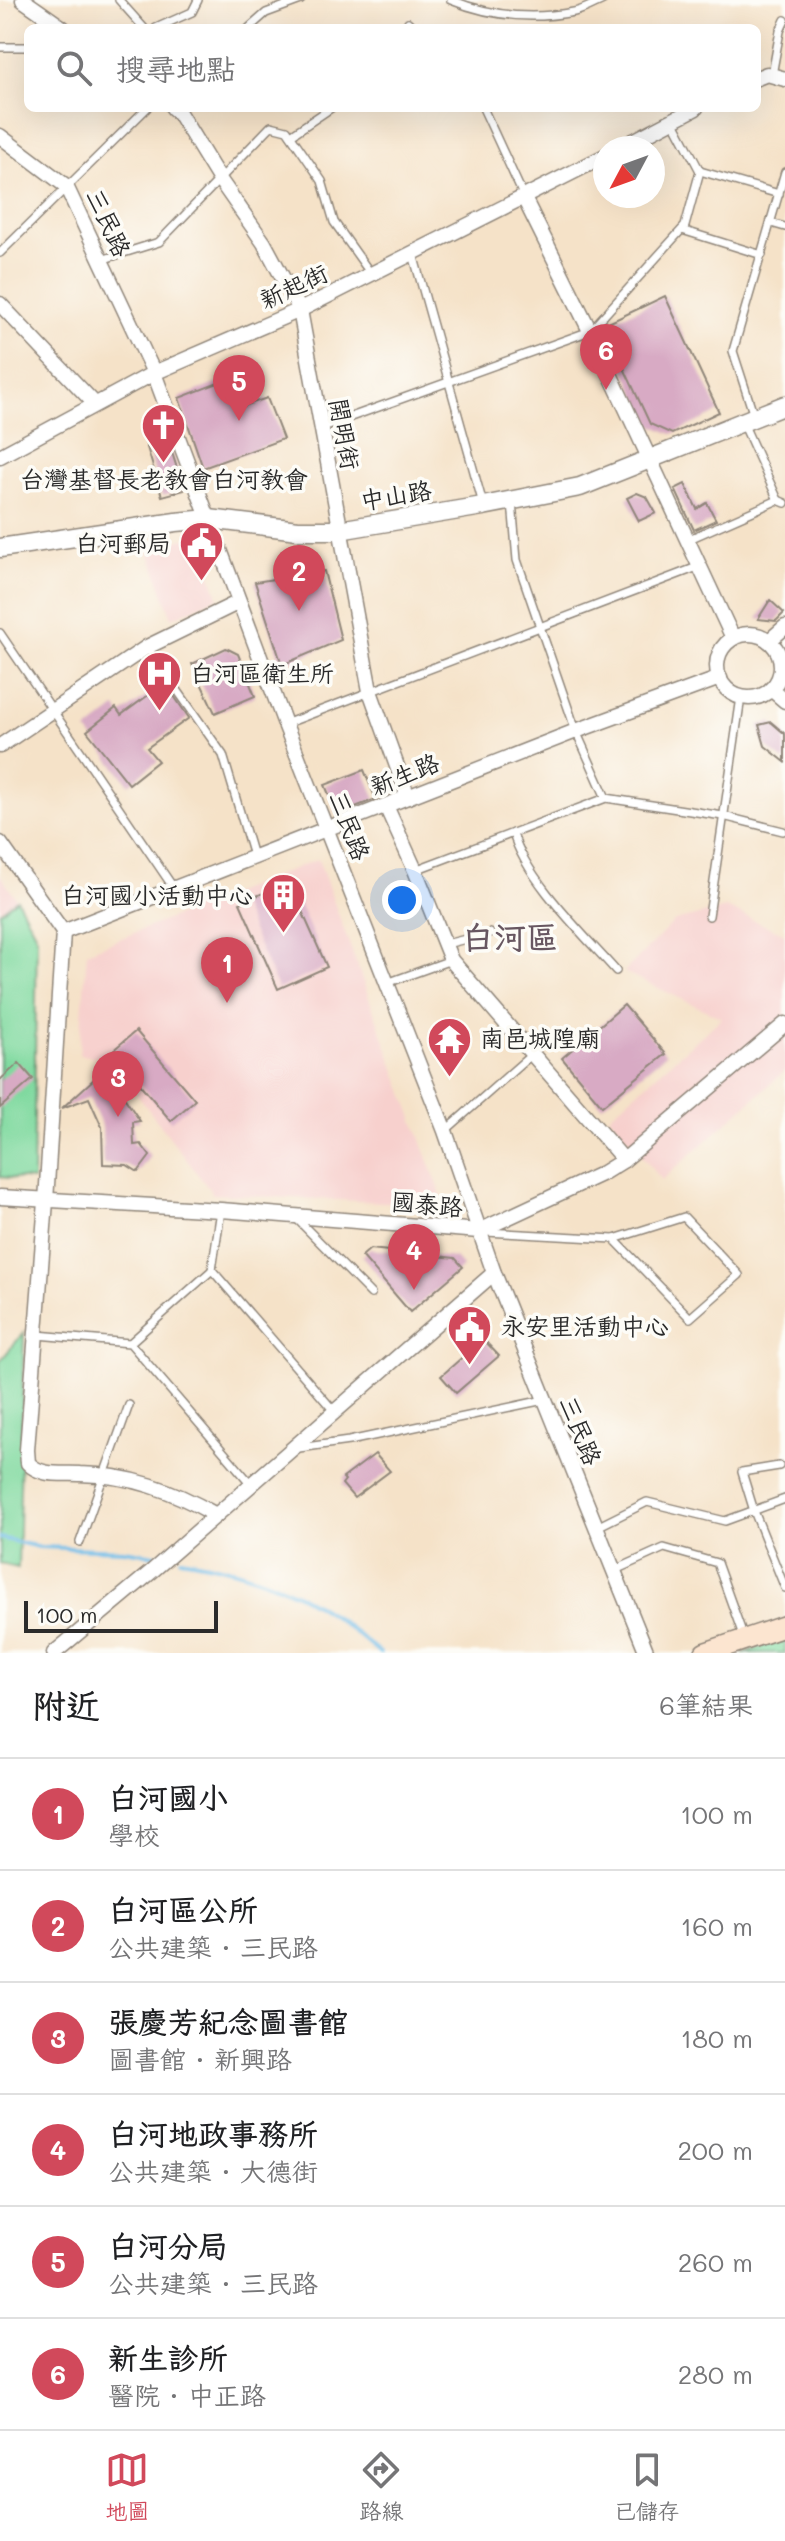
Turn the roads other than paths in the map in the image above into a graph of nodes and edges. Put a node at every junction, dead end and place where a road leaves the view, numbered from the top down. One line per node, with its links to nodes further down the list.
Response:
1 (23, 0): 8 (street)
2 (119, 0): 9 (lane)
3 (198, 0): 10 (lane)
4 (301, 0): 11 (lane)
5 (451, 0): 6 (lane)
6 (603, 0)
7 (785, 20): 14 (lane)
8 (57, 24)
9 (140, 24)
10 (165, 24)
11 (254, 24)
12 (0, 47): 13 (lane)
13 (24, 47)
14 (771, 77)
15 (143, 112): 28 (lane)
16 (178, 112): 27 (street, 開明街)
17 (325, 112): 21 (lane)
18 (485, 112): 30 (lane)
19 (688, 112): 20 (street)
20 (673, 120): 22 (street); 25 (lane)
21 (291, 135): 27 (lane); 38 (lane)
22 (643, 136)
23 (1, 138): 28 (street, 三民路)
24 (593, 162): 30 (street, 新起街)
25 (700, 171): 29 (lane); 33 (lane)
26 (785, 172): 29 (lane)
27 (220, 180): 37 (lane); 40 (street, 開明街)
28 (66, 186): 34 (lane); 37 (street, 三民路)
29 (779, 194): 31 (lane)
30 (524, 198): 35 (street, 新起街); 41 (street)
31 (771, 223): 32 (lane); 36 (lane)
32 (785, 227)
33 (682, 230): 36 (lane); 41 (lane)
34 (0, 253)
35 (413, 254): 38 (street, 新起街); 43 (lane)
36 (762, 255): 46 (lane)
37 (101, 260): 42 (street, 三民路)
38 (371, 274): 40 (street, 新起街)
39 (0, 304): 44 (street)
40 (300, 310): 42 (street, 新起街); 47 (street, 開明街)
41 (590, 331): 43 (lane); 49 (street)
42 (154, 373): 44 (street, 新起街); 53 (street, 三民路)
43 (449, 382): 47 (lane); 52 (lane)
44 (94, 403): 48 (street, 新起街)
45 (785, 405): 46 (street, 中山路)
46 (749, 420): 49 (street, 中山路); 51 (lane)
47 (321, 428): 54 (street, 開明街)
48 (0, 456)
49 (650, 461): 50 (street, 中山路); 55 (street)
50 (512, 500): 52 (street, 中山路); 59 (lane)
51 (782, 501): 55 (lane)
52 (483, 506): 54 (street, 中山路)
53 (209, 519): 54 (street, 中山路); 56 (street, 中山路); 58 (street, 三民路)
54 (339, 530): 67 (street, 開明街)
55 (687, 540): 57 (street)
56 (0, 548)
57 (700, 566): 59 (lane); 62 (street)
58 (239, 602): 64 (street); 71 (street, 三民路)
59 (541, 627): 67 (lane); 72 (lane)
60 (785, 627): 63 (street)
61 (0, 633): 70 (lane)
62 (733, 638): 63 (street); 65 (street)
63 (769, 641): 66 (street)
64 (147, 647): 70 (street); 82 (lane)
65 (720, 678): 68 (street); 72 (street, 新生路)
66 (771, 689): 68 (street); 69 (street)
67 (370, 691): 71 (lane); 74 (street, 開明街)
68 (741, 697): 77 (lane)
69 (785, 701)
70 (52, 710): 73 (street); 84 (lane)
71 (285, 724): 78 (street, 三民路)
72 (576, 731): 74 (street, 新生路); 75 (lane)
73 (0, 746)
74 (408, 797): 76 (street, 新生路)
75 (606, 798): 77 (lane); 80 (lane)
76 (386, 806): 78 (street, 新生路); 83 (street)
77 (723, 816): 79 (lane); 85 (lane)
78 (327, 829): 82 (street, 新生路); 91 (street, 三民路)
79 (783, 831)
80 (513, 833): 83 (lane); 90 (lane)
81 (0, 843): 86 (street)
82 (253, 856): 84 (street, 新生路)
83 (415, 870): 88 (street)
84 (173, 887): 86 (street, 新生路)
85 (709, 916)
86 (63, 932): 97 (street)
87 (490, 933): 88 (lane)
88 (444, 945): 89 (street)
89 (451, 960): 91 (lane); 93 (street)
90 (616, 971)
91 (387, 983): 94 (street, 三民路)
92 (785, 1024): 95 (street, 國泰路)
93 (531, 1055): 94 (lane); 95 (street)
94 (445, 1131): 100 (street, 三民路)
95 (624, 1160): 100 (street, 國泰路)
96 (0, 1197): 97 (street, 國泰路)
97 (46, 1201): 98 (street, 國泰路); 105 (street)
98 (221, 1210): 99 (street, 國泰路); 102 (lane)
99 (294, 1216): 100 (street, 國泰路); 104 (lane)
100 (479, 1231): 101 (lane); 103 (street, 三民路)
101 (614, 1239): 101 (lane)
102 (212, 1270): 106 (lane); 109 (lane)
103 (494, 1273): 107 (street, 三民路); 109 (street)
104 (371, 1294)
105 (37, 1335): 106 (lane); 112 (street)
106 (130, 1343): 113 (lane)
107 (544, 1400): 110 (lane); 117 (street, 三民路)
108 (129, 1405): 112 (lane)
109 (334, 1411): 110 (street)
110 (290, 1449): 113 (street)
111 (779, 1466): 115 (lane)
112 (104, 1475): 116 (street); 118 (lane)
113 (251, 1484): 116 (street)
114 (785, 1499): 115 (lane)
115 (754, 1511): 117 (lane); 120 (lane)
116 (216, 1515): 123 (street)
117 (595, 1528): 119 (street, 三民路)
118 (80, 1542)
119 (613, 1571): 122 (lane); 124 (street, 三民路)
120 (785, 1588)
121 (785, 1626): 122 (main road)
122 (745, 1640): 125 (main road)
123 (54, 1653)
124 (647, 1653)
125 (705, 1653)

